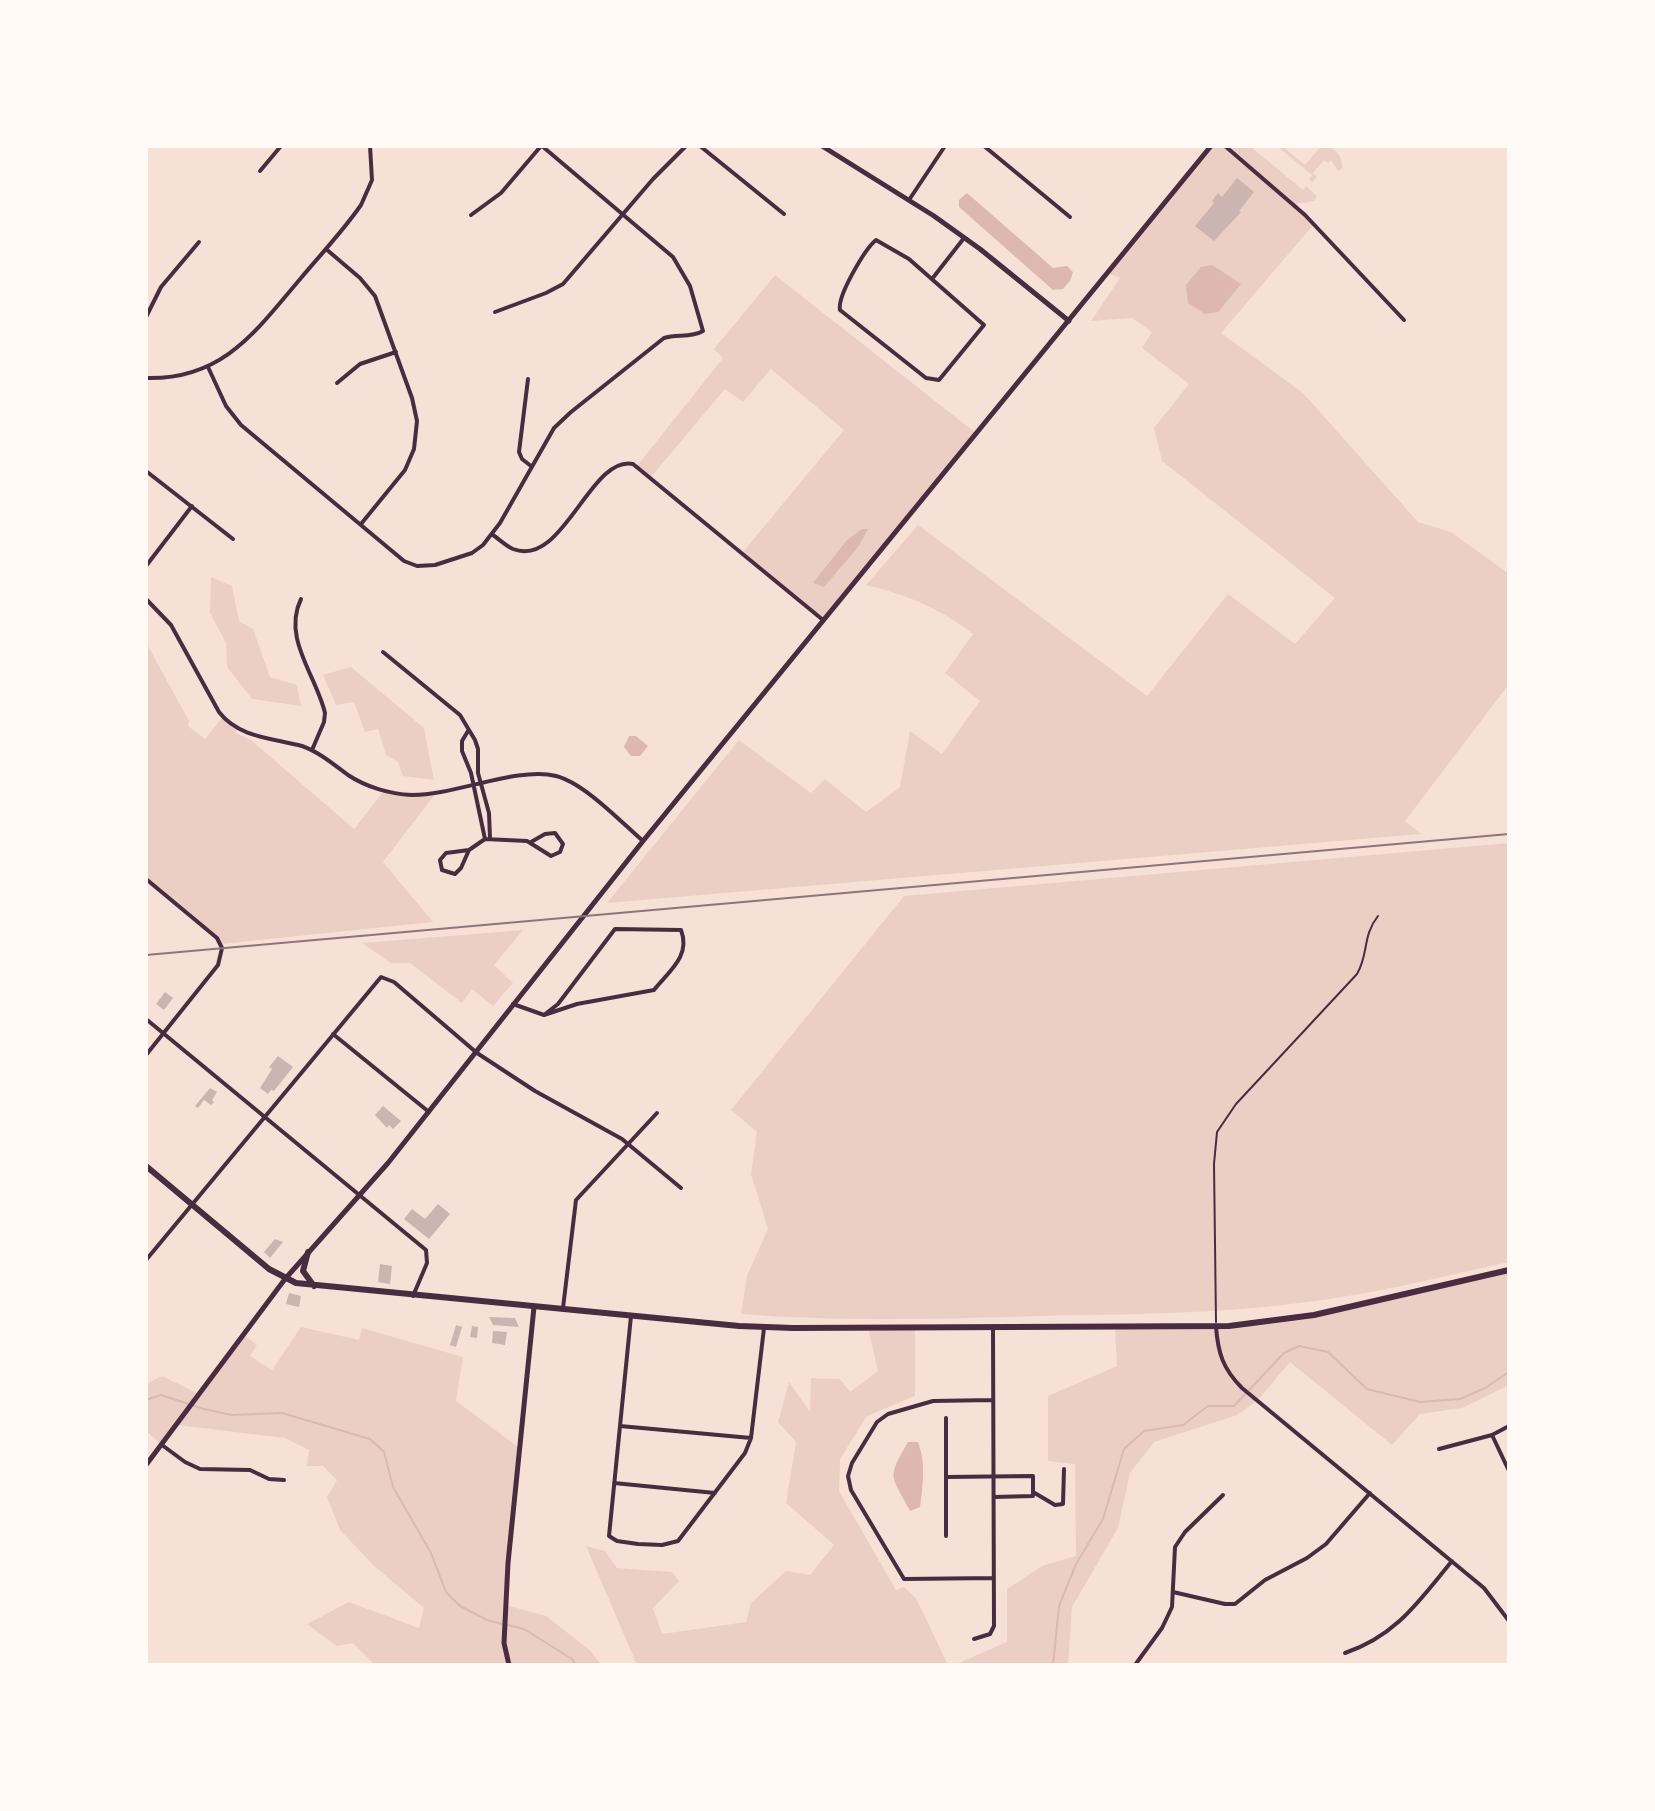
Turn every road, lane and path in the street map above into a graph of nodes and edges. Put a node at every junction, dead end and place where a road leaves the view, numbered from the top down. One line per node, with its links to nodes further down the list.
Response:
1 (281, 146): 11 (street)
2 (370, 146): 19 (street)
3 (542, 146): 13 (street); 15 (street)
4 (686, 146): 13 (street)
5 (700, 146): 14 (street)
6 (822, 146): 12 (main road)
7 (945, 146): 12 (street)
8 (984, 146): 16 (street)
9 (1211, 146): 24 (main road)
10 (1225, 146): 23 (street)
11 (260, 171)
12 (909, 200): 17 (main road)
13 (624, 214): 21 (street); 30 (street)
14 (784, 214)
15 (471, 215)
16 (1070, 217)
17 (964, 238): 20 (street); 24 (main road)
18 (199, 242): 22 (street)
19 (326, 249): 25 (street); 26 (street)
20 (932, 279): 20 (street)
21 (495, 312)
22 (146, 317)
23 (1404, 320)
24 (1069, 321): 39 (main road)
25 (396, 352): 29 (street); 33 (street)
26 (208, 367): 27 (street); 33 (street)
27 (146, 378)
28 (528, 379): 30 (street)
29 (337, 383)
30 (531, 466): 34 (street)
31 (146, 471): 32 (street)
32 (192, 506): 35 (street); 36 (street)
33 (360, 525): 34 (street)
34 (493, 535): 39 (street)
35 (233, 539)
36 (146, 566)
37 (146, 599): 42 (street)
38 (301, 599): 42 (street)
39 (823, 620): 46 (main road)
40 (383, 652): 41 (street)
41 (468, 731): 43 (street); 44 (street)
42 (312, 750): 44 (street)
43 (481, 784): 44 (street); 45 (street); 46 (street)
44 (474, 785): 45 (street)
45 (488, 838): 47 (street); 48 (street)
46 (643, 841): 51 (main road)
47 (531, 842): 47 (street)
48 (469, 850): 48 (street)
49 (146, 879): 54 (street)
50 (1378, 916): 75 (lane)
51 (513, 1004): 52 (street); 56 (main road)
52 (544, 1015): 52 (street)
53 (146, 1019): 54 (street)
54 (163, 1033): 57 (street); 60 (street)
55 (333, 1034): 56 (street); 58 (street); 60 (street)
56 (477, 1053): 58 (main road); 61 (street)
57 (146, 1055)
58 (429, 1112): 64 (main road)
59 (657, 1113): 61 (street)
60 (264, 1116): 64 (street); 65 (street)
61 (629, 1143): 63 (street); 73 (street)
62 (146, 1166): 65 (main road)
63 (681, 1188)
64 (360, 1195): 66 (main road); 71 (street)
65 (191, 1205): 67 (street); 69 (main road)
66 (308, 1252): 69 (main road); 70 (main road)
67 (146, 1260)
68 (1509, 1270): 75 (main road)
69 (285, 1279): 70 (main road); 84 (main road)
70 (314, 1286): 71 (main road)
71 (413, 1296): 72 (main road)
72 (534, 1307): 73 (main road); 105 (main road)
73 (563, 1310): 74 (main road)
74 (631, 1316): 76 (main road); 80 (street)
75 (1216, 1327): 77 (main road); 95 (street)
76 (764, 1328): 77 (main road); 83 (street)
77 (993, 1328): 78 (street)
78 (993, 1400): 90 (street); 100 (street)
79 (946, 1418): 89 (street)
80 (620, 1426): 83 (street); 92 (street)
81 (1509, 1426): 82 (street)
82 (1492, 1435): 85 (street); 88 (street)
83 (751, 1438): 94 (street)
84 (162, 1445): 86 (main road); 91 (street)
85 (1439, 1449)
86 (146, 1465)
87 (1064, 1469): 93 (street)
88 (1509, 1471)
89 (946, 1477): 90 (street); 98 (street)
90 (994, 1477): 93 (street); 97 (street)
91 (284, 1480)
92 (614, 1483): 94 (street); 94 (street)
93 (1033, 1492): 97 (street)
94 (715, 1493)
95 (1370, 1493): 99 (street); 101 (street)
96 (1223, 1495): 101 (street)
97 (994, 1497): 100 (street)
98 (946, 1536)
99 (1452, 1561): 102 (street); 104 (street)
100 (994, 1578): 103 (street)
101 (1173, 1592): 106 (street)
102 (1509, 1621)
103 (974, 1639)
104 (1345, 1653)
105 (509, 1665)
106 (1135, 1665)

